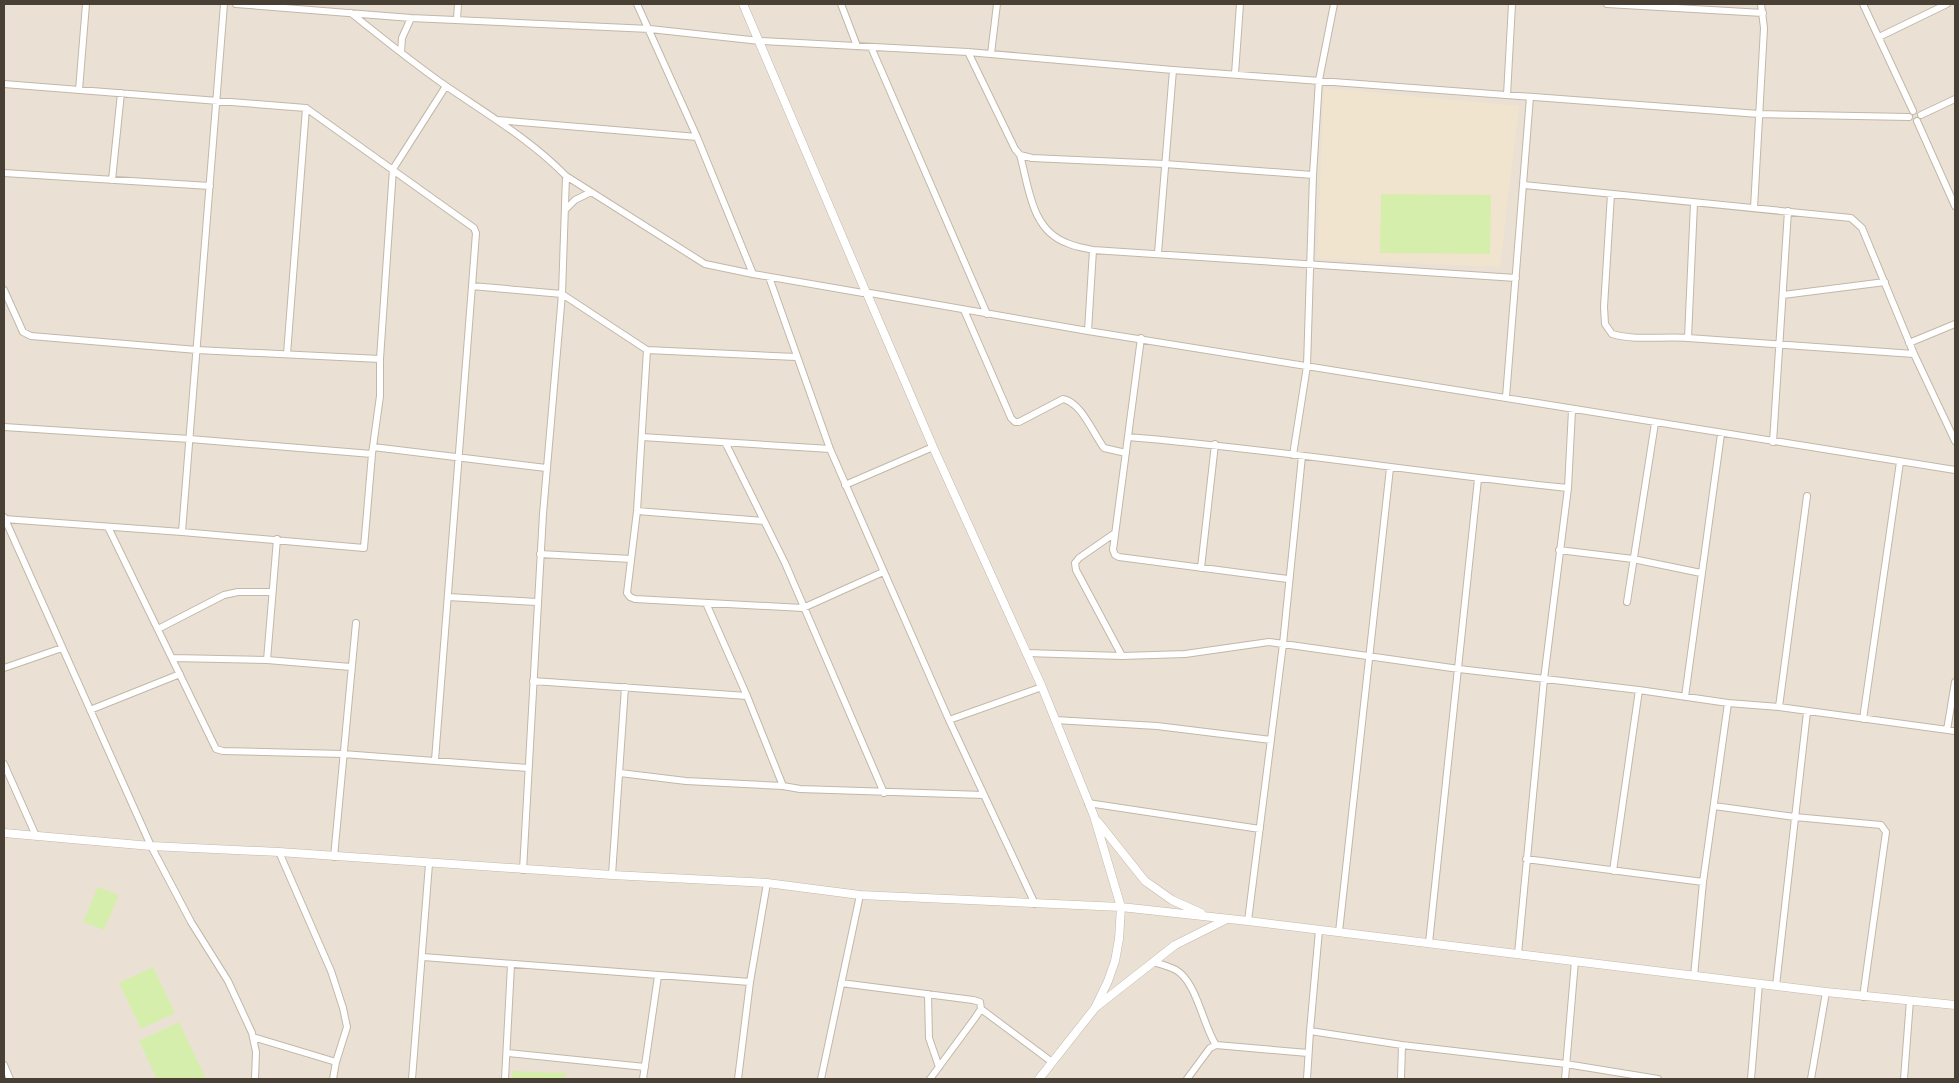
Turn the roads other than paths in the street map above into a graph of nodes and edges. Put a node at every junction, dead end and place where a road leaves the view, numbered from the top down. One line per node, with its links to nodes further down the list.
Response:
1 (86, 4): 34 (street)
2 (224, 4): 39 (street)
3 (236, 4): 16 (street)
4 (458, 4): 20 (street)
5 (637, 4): 21 (street)
6 (743, 4): 23 (street)
7 (841, 4): 24 (street)
8 (997, 4): 28 (street)
9 (1240, 4): 30 (street)
10 (1334, 4): 31 (street)
11 (1512, 4): 36 (street)
12 (1608, 4): 18 (street)
13 (1761, 4): 18 (street)
14 (1863, 4): 22 (street)
15 (1947, 4): 22 (street)
16 (271, 5): 17 (street)
17 (351, 13): 19 (street); 26 (street)
18 (1763, 13): 41 (street)
19 (411, 18): 20 (street); 26 (street)
20 (457, 20): 21 (street)
21 (650, 29): 23 (street); 45 (street)
22 (1879, 37): 42 (street)
23 (760, 41): 24 (street); 71 (street)
24 (856, 46): 25 (street)
25 (870, 46): 27 (street); 75 (street)
26 (401, 52): 33 (street)
27 (968, 52): 28 (street); 46 (street)
28 (991, 54): 29 (street)
29 (1173, 70): 30 (street); 47 (street)
30 (1235, 74): 31 (street)
31 (1319, 80): 36 (street); 50 (street)
32 (4, 84): 34 (street)
33 (446, 86): 44 (street); 48 (street)
34 (79, 90): 35 (street)
35 (121, 93): 39 (street); 52 (street)
36 (1507, 95): 37 (street)
37 (1530, 96): 41 (street); 53 (street)
38 (1955, 99): 43 (street)
39 (216, 100): 40 (street); 54 (street)
40 (306, 108): 48 (street); 84 (street)
41 (1759, 114): 42 (street); 59 (street)
42 (1911, 114): 43 (street); 43 (street)
43 (1919, 118): 58 (street)
44 (497, 120): 45 (street); 51 (street)
45 (697, 137): 65 (street)
46 (1020, 155): 47 (street); 62 (street)
47 (1166, 164): 50 (street); 63 (street)
48 (393, 169): 69 (street); 87 (street)
49 (4, 173): 52 (street)
50 (1313, 175): 64 (street)
51 (566, 176): 55 (street); 60 (street)
52 (112, 180): 54 (street)
53 (1524, 185): 56 (street); 67 (street)
54 (210, 186): 82 (street)
55 (591, 192): 60 (street); 65 (street)
56 (1611, 194): 57 (street); 79 (street)
57 (1694, 202): 59 (street); 79 (street)
58 (1955, 206)
59 (1754, 208): 61 (street)
60 (566, 210): 72 (street)
61 (1788, 211): 68 (street); 73 (street)
62 (1093, 250): 63 (street); 77 (street)
63 (1158, 253): 64 (street)
64 (1311, 263): 67 (street); 88 (street)
65 (753, 274): 66 (street)
66 (769, 277): 71 (street); 86 (street)
67 (1516, 278): 89 (street)
68 (1885, 282): 73 (street); 80 (street)
69 (472, 286): 72 (street); 106 (street)
70 (4, 290): 82 (street)
71 (867, 293): 74 (street); 101 (street)
72 (562, 294): 83 (street); 109 (street)
73 (1783, 295): 81 (street)
74 (964, 310): 75 (street); 104 (street)
75 (987, 314): 77 (street)
76 (1955, 324): 80 (street)
77 (1088, 331): 78 (street)
78 (1142, 338): 88 (street); 95 (street)
79 (1688, 338): 81 (street)
80 (1909, 343): 85 (street)
81 (1780, 346): 85 (street); 98 (street)
82 (197, 350): 84 (street); 96 (street)
83 (647, 350): 86 (street); 94 (street)
84 (287, 354): 87 (street)
85 (1914, 354): 97 (street)
86 (796, 357): 102 (street)
87 (380, 359): 103 (street)
88 (1307, 366): 89 (street); 105 (street)
89 (1506, 397): 90 (street)
90 (1572, 410): 91 (street); 114 (street)
91 (1655, 423): 93 (street); 126 (street)
92 (4, 427): 96 (street)
93 (1721, 434): 98 (street); 129 (street)
94 (642, 437): 99 (street); 116 (street)
95 (1128, 438): 100 (street); 104 (street)
96 (190, 439): 103 (street); 120 (street)
97 (1955, 441)
98 (1773, 442): 108 (street)
99 (726, 444): 102 (street); 118 (street)
100 (1215, 444): 105 (street); 127 (street)
101 (933, 447): 113 (street); 141 (street)
102 (830, 449): 113 (street)
103 (372, 451): 106 (street); 122 (street)
104 (1126, 453): 121 (street)
105 (1293, 455): 107 (street)
106 (458, 456): 109 (street); 132 (street)
107 (1302, 456): 110 (street); 130 (street)
108 (1900, 462): 111 (street); 162 (street)
109 (546, 468): 124 (street)
110 (1390, 468): 112 (street); 143 (street)
111 (1955, 470)
112 (1478, 479): 114 (street); 148 (street)
113 (846, 484): 128 (street)
114 (1568, 488): 123 (street)
115 (1807, 496): 159 (street)
116 (637, 511): 118 (street); 125 (street)
117 (4, 518): 119 (street); 140 (street)
118 (764, 521): 136 (street)
119 (108, 526): 120 (street); 138 (street)
120 (182, 532): 122 (street)
121 (1115, 533): 127 (street); 142 (street)
122 (277, 540): 131 (street)
123 (1560, 550): 126 (street); 150 (street)
124 (540, 554): 125 (street); 133 (street)
125 (631, 559): 135 (street)
126 (1633, 559): 129 (street); 134 (street)
127 (1201, 568): 130 (street)
128 (882, 572): 136 (street); 163 (street)
129 (1701, 572): 157 (street)
130 (1288, 578): 139 (street)
131 (272, 592): 138 (street); 145 (street)
132 (448, 597): 133 (street); 169 (street)
133 (537, 602): 151 (street)
134 (1627, 602)
135 (706, 603): 136 (street); 156 (street)
136 (803, 608): 174 (street)
137 (356, 623): 146 (street)
138 (158, 629): 144 (street)
139 (1283, 644): 142 (street); 143 (street); 167 (street)
140 (62, 648): 147 (street); 160 (street)
141 (1026, 653): 142 (street); 154 (street)
142 (1122, 656)
143 (1370, 656): 148 (street); 200 (street)
144 (173, 658): 145 (street); 149 (street)
145 (267, 660): 146 (street)
146 (351, 667): 168 (street)
147 (4, 668)
148 (1459, 669): 150 (street); 201 (street)
149 (180, 674): 160 (street); 168 (street)
150 (1544, 679): 155 (street); 186 (street)
151 (533, 681): 153 (street); 171 (street)
152 (1955, 682): 165 (street)
153 (625, 687): 156 (street); 172 (street)
154 (1042, 687): 163 (street); 164 (street)
155 (1639, 690): 157 (street); 189 (street)
156 (747, 696): 173 (street)
157 (1685, 697): 158 (street)
158 (1728, 703): 159 (street); 177 (street)
159 (1779, 707): 161 (street)
160 (90, 710): 183 (street)
161 (1807, 712): 162 (street); 179 (street)
162 (1863, 719): 165 (street)
163 (949, 720): 175 (street)
164 (1056, 720): 167 (street); 176 (street)
165 (1947, 730): 166 (street)
166 (1955, 731)
167 (1271, 740): 180 (street)
168 (343, 754): 169 (street); 185 (street)
169 (435, 760): 171 (street)
170 (4, 764): 182 (street)
171 (528, 768): 188 (street)
172 (620, 772): 173 (street); 190 (street)
173 (783, 786): 174 (street)
174 (884, 793): 175 (street)
175 (984, 795): 194 (street)
176 (1088, 803): 178 (street); 180 (street)
177 (1714, 806): 179 (street); 191 (street)
178 (1094, 816): 195 (street); 196 (street)
179 (1795, 817): 212 (street); 215 (street)
180 (1260, 829): 198 (street)
181 (4, 833): 182 (street)
182 (36, 836): 183 (street)
183 (151, 846): 184 (street); 221 (street)
184 (280, 852): 185 (street); 226 (street)
185 (334, 857): 187 (street)
186 (1526, 859): 189 (street); 202 (street)
187 (429, 864): 188 (street); 203 (street)
188 (523, 870): 190 (street)
189 (1613, 870): 191 (street)
190 (612, 875): 192 (street)
191 (1703, 882): 208 (street)
192 (767, 883): 193 (street); 209 (street)
193 (860, 895): 194 (street); 210 (street)
194 (1035, 904): 195 (street)
195 (1121, 907): 196 (street); 218 (street)
196 (1208, 916): 197 (street)
197 (1228, 918): 198 (street); 205 (street)
198 (1248, 921): 199 (street)
199 (1319, 930): 200 (street); 220 (street)
200 (1339, 932): 201 (street)
201 (1429, 943): 202 (street)
202 (1518, 954): 204 (street)
203 (423, 957): 206 (street); 235 (street)
204 (1574, 961): 208 (street); 229 (street)
205 (1153, 962): 218 (street); 222 (street)
206 (511, 965): 207 (street); 224 (street)
207 (658, 976): 209 (street); 230 (street)
208 (1694, 976): 211 (street)
209 (750, 982): 238 (street)
210 (841, 983): 214 (street); 239 (street)
211 (1759, 984): 212 (street); 247 (street)
212 (1776, 986): 213 (street)
213 (1826, 992): 215 (street); 248 (street)
214 (928, 994): 219 (street); 231 (street)
215 (1863, 997): 216 (street)
216 (1910, 1000): 217 (street); 249 (street)
217 (1955, 1005)
218 (1094, 1008): 227 (street)
219 (981, 1010): 227 (street); 231 (street)
220 (1310, 1031): 223 (street); 225 (street)
221 (253, 1037): 226 (street); 233 (street)
222 (1216, 1045): 225 (street); 242 (street)
223 (1402, 1045): 229 (street); 244 (street)
224 (507, 1053): 230 (street); 236 (street)
225 (1308, 1053): 243 (street)
226 (336, 1062): 234 (street)
227 (1052, 1062): 241 (street)
228 (4, 1064): 232 (street)
229 (1566, 1064): 245 (street); 246 (street)
230 (645, 1067): 237 (street)
231 (938, 1067): 240 (street)
232 (10, 1079)
233 (255, 1079)
234 (332, 1079)
235 (412, 1079)
236 (505, 1079)
237 (643, 1079)
238 (738, 1079)
239 (821, 1079)
240 (930, 1079)
241 (1039, 1079)
242 (1187, 1079)
243 (1307, 1079)
244 (1401, 1079)
245 (1565, 1079)
246 (1657, 1079)
247 (1751, 1079)
248 (1811, 1079)
249 (1904, 1079)

